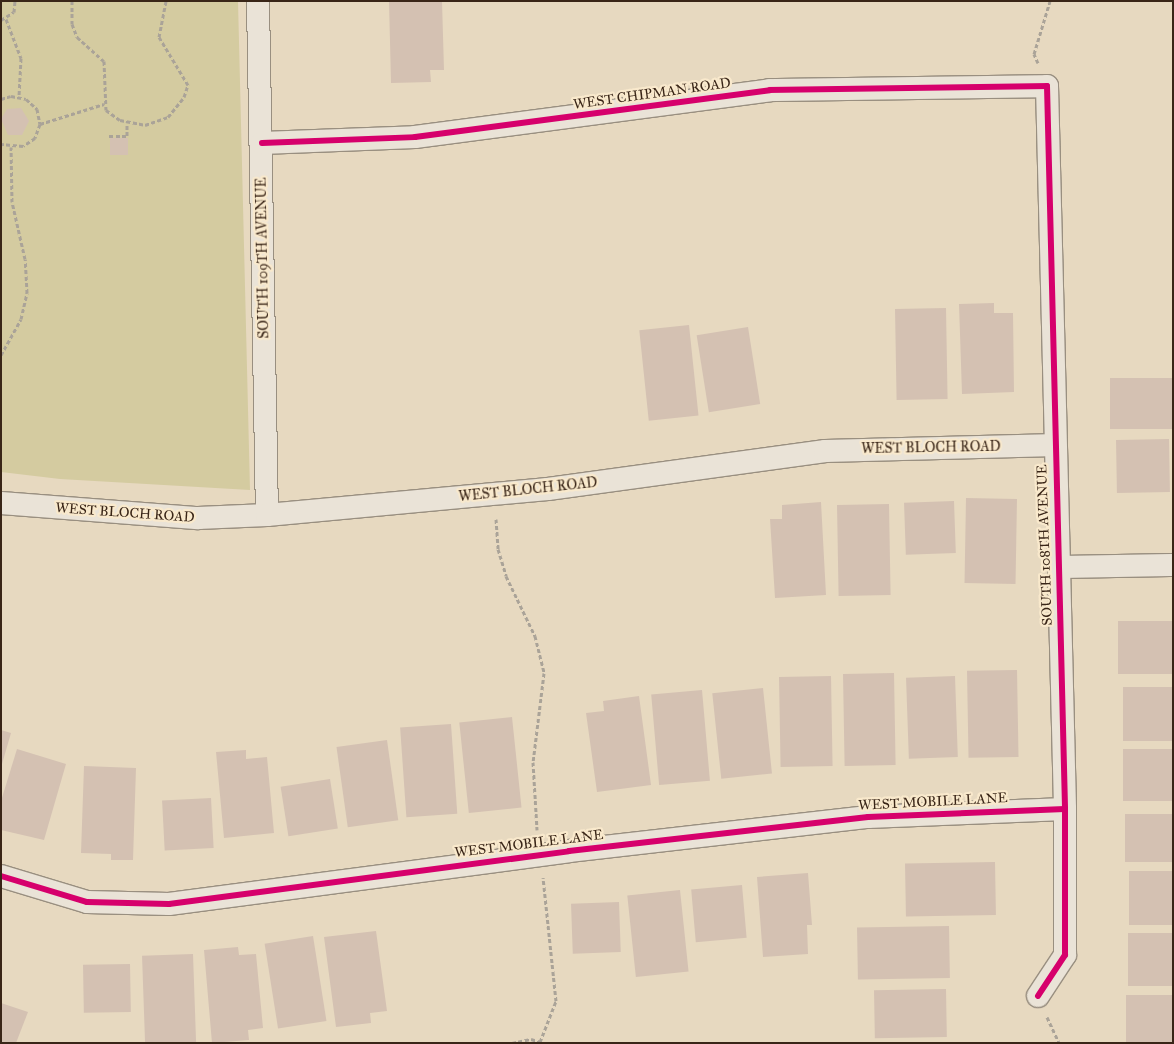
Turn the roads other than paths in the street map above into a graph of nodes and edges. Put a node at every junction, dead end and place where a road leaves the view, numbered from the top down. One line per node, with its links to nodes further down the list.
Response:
1 (258, 1): 3 (street, SOUTH 109TH AVENUE)
2 (1047, 86): 3 (street, WEST CHIPMAN ROAD); 4 (street, SOUTH 108TH AVENUE)
3 (262, 143): 6 (street, SOUTH 109TH AVENUE)
4 (1054, 445): 6 (street, WEST BLOCH ROAD); 8 (street, SOUTH 108TH AVENUE)
5 (1, 503): 6 (street, WEST BLOCH ROAD)
6 (267, 515)
7 (1173, 565): 8 (street)
8 (1058, 567): 9 (street, SOUTH 108TH AVENUE)
9 (1065, 809): 10 (street, WEST MOBILE LANE); 11 (street, SOUTH 108TH AVENUE)
10 (1, 876)
11 (1038, 996)

